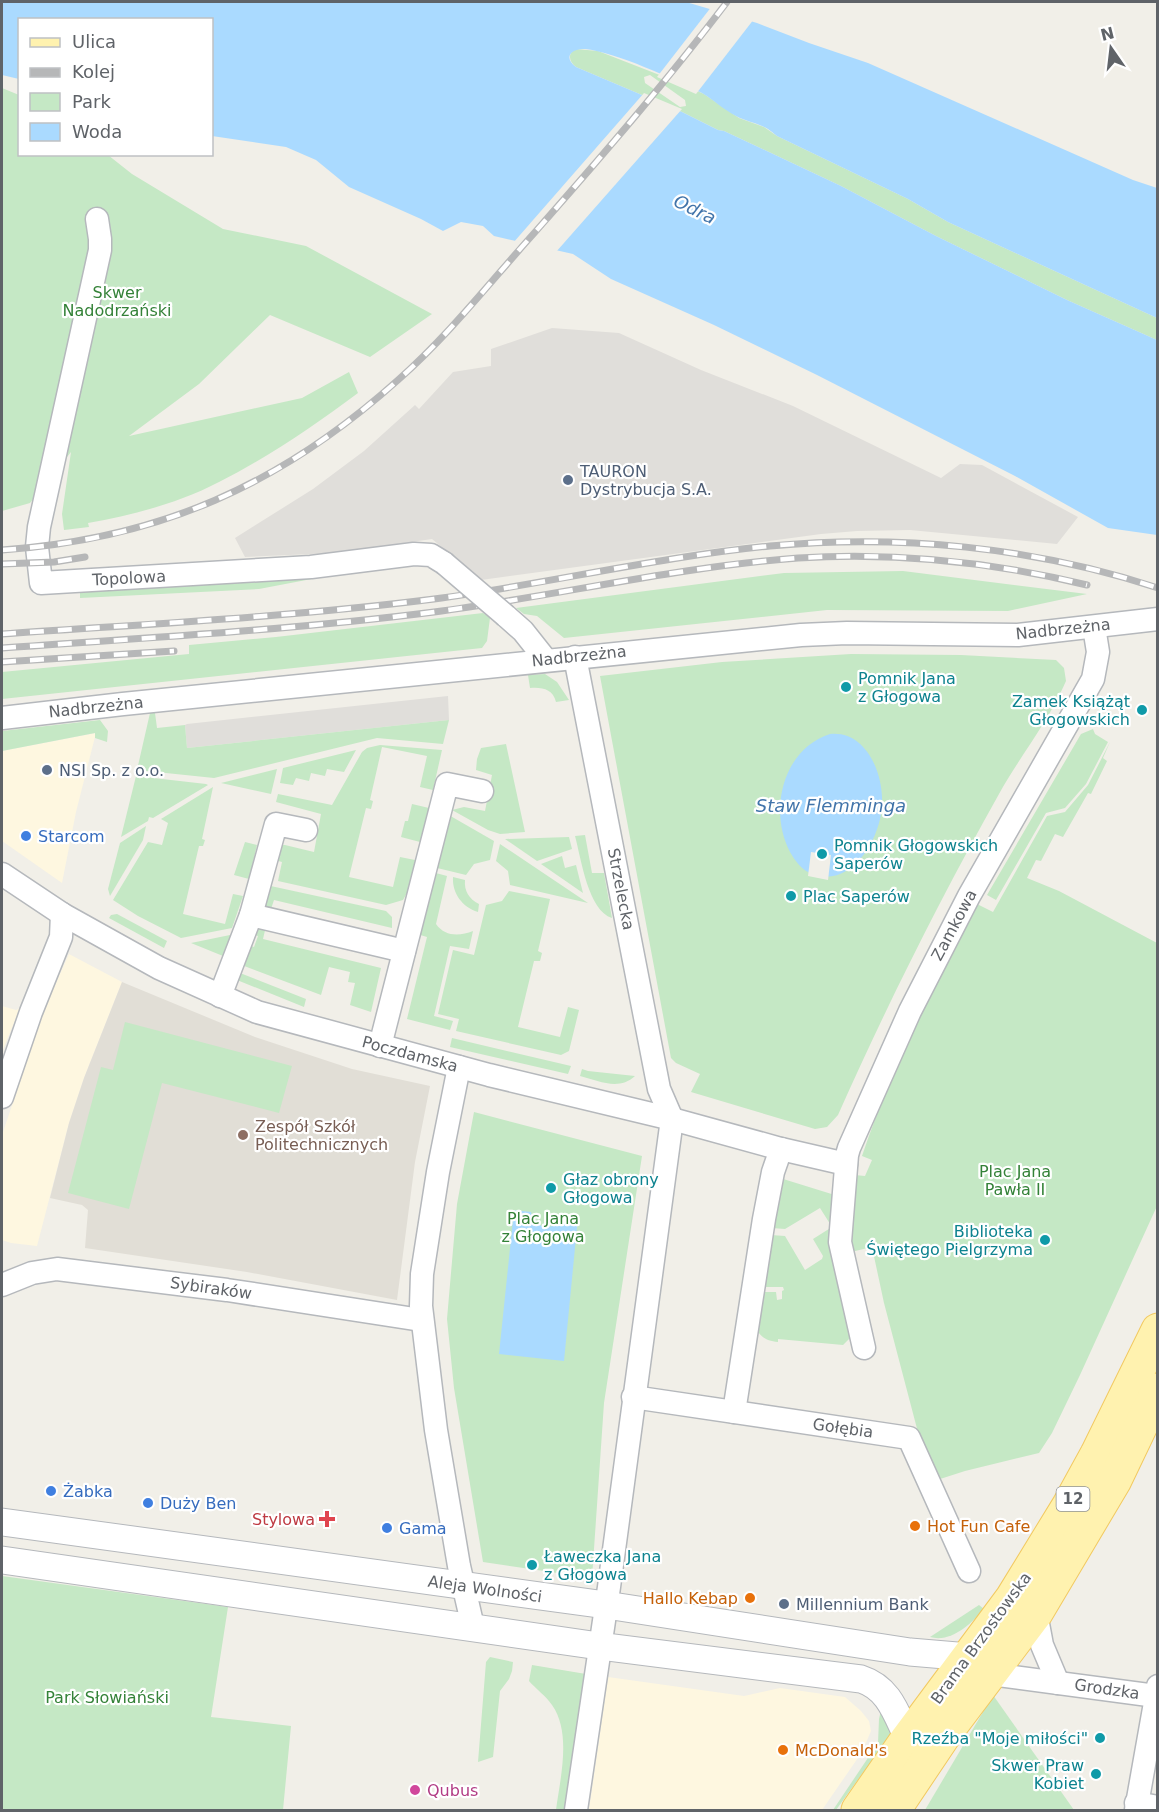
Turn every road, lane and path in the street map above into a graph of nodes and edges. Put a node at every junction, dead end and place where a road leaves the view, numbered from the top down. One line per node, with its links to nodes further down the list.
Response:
1 (97, 219): 5 (street, Topolowa, bridge)
2 (1158, 619): 3 (street, Nadbrzeżna)
3 (1094, 627): 4 (street, Nadbrzeżna); 19 (street, Zamkowa)
4 (575, 657): 5 (street, Nadbrzeżna); 17 (street, Strzelecka)
5 (546, 660): 6 (street, Nadbrzeżna)
6 (2, 718)
7 (482, 791): 12 (street)
8 (306, 830): 11 (street)
9 (2, 874): 10 (street, Poczdamska)
10 (62, 914): 13 (street, Poczdamska); 16 (street)
11 (251, 915): 12 (street); 13 (street)
12 (404, 951): 14 (street)
13 (220, 996): 14 (street, Poczdamska)
14 (380, 1046): 15 (street, Poczdamska)
15 (459, 1067): 17 (street, Poczdamska); 21 (street)
16 (2, 1096)
17 (672, 1119): 18 (street, Poczdamska); 25 (street)
18 (781, 1149): 19 (street, Poczdamska); 26 (street)
19 (846, 1164): 23 (street)
20 (12, 1281): 21 (street, Sybiraków)
21 (421, 1320): 30 (street)
22 (1158, 1330): 35 (main road, Brama Brzostowska / 12)
23 (864, 1348)
24 (1158, 1390): 32 (main road, Brama Brzostowska / 12)
25 (633, 1397): 26 (street, Gołębia); 31 (street)
26 (734, 1412): 29 (street, Gołębia)
27 (2, 1522): 30 (street, Aleja Wolności)
28 (2, 1560): 33 (street)
29 (969, 1571)
30 (463, 1586): 31 (street, Aleja Wolności); 33 (street)
31 (606, 1605): 34 (street); 35 (street, Aleja Wolności)
32 (1035, 1613): 35 (main road, Brama Brzostowska / 12); 36 (street, Grodzka)
33 (473, 1627): 34 (street)
34 (600, 1646): 38 (street); 40 (street)
35 (980, 1665): 36 (street, Grodzka); 38 (main road, Brama Brzostowska / 12); 42 (main road, Brama Brzostowska / 12)
36 (1058, 1683): 37 (street, Grodzka)
37 (1157, 1691): 39 (street)
38 (908, 1738): 41 (main road, Brama Brzostowska / 12)
39 (1143, 1807)
40 (576, 1810)
41 (858, 1810)
42 (894, 1810)

